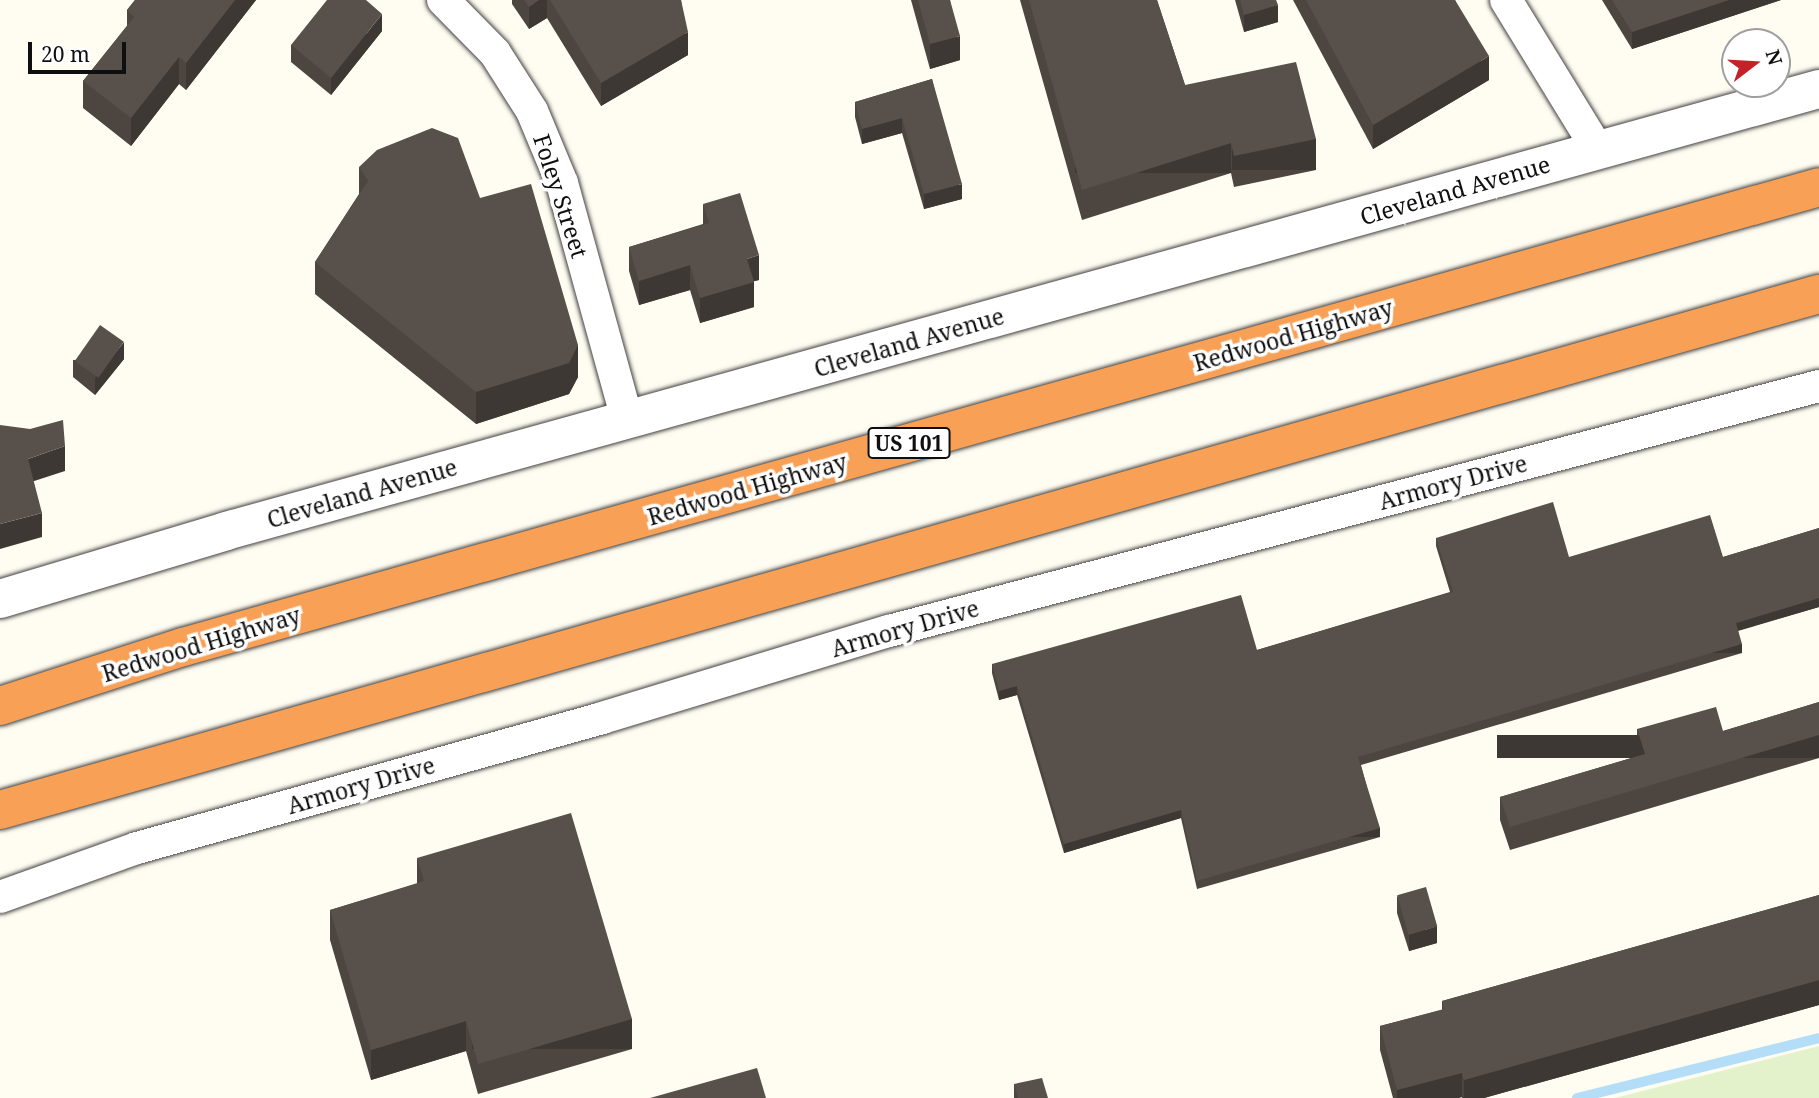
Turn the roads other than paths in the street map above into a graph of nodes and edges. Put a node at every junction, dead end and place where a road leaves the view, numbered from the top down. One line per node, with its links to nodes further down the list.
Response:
1 (443, 0): 8 (street, Foley Street)
2 (1506, 0): 4 (street)
3 (1819, 89): 4 (street, Cleveland Avenue)
4 (1598, 150): 8 (street, Cleveland Avenue)
5 (1819, 187): 10 (highway, Redwood Highway / US 101)
6 (1819, 294): 11 (highway)
7 (1819, 386): 12 (street, Armory Drive)
8 (626, 419): 9 (street, Cleveland Avenue)
9 (0, 599)
10 (0, 706)
11 (0, 810)
12 (0, 897)

